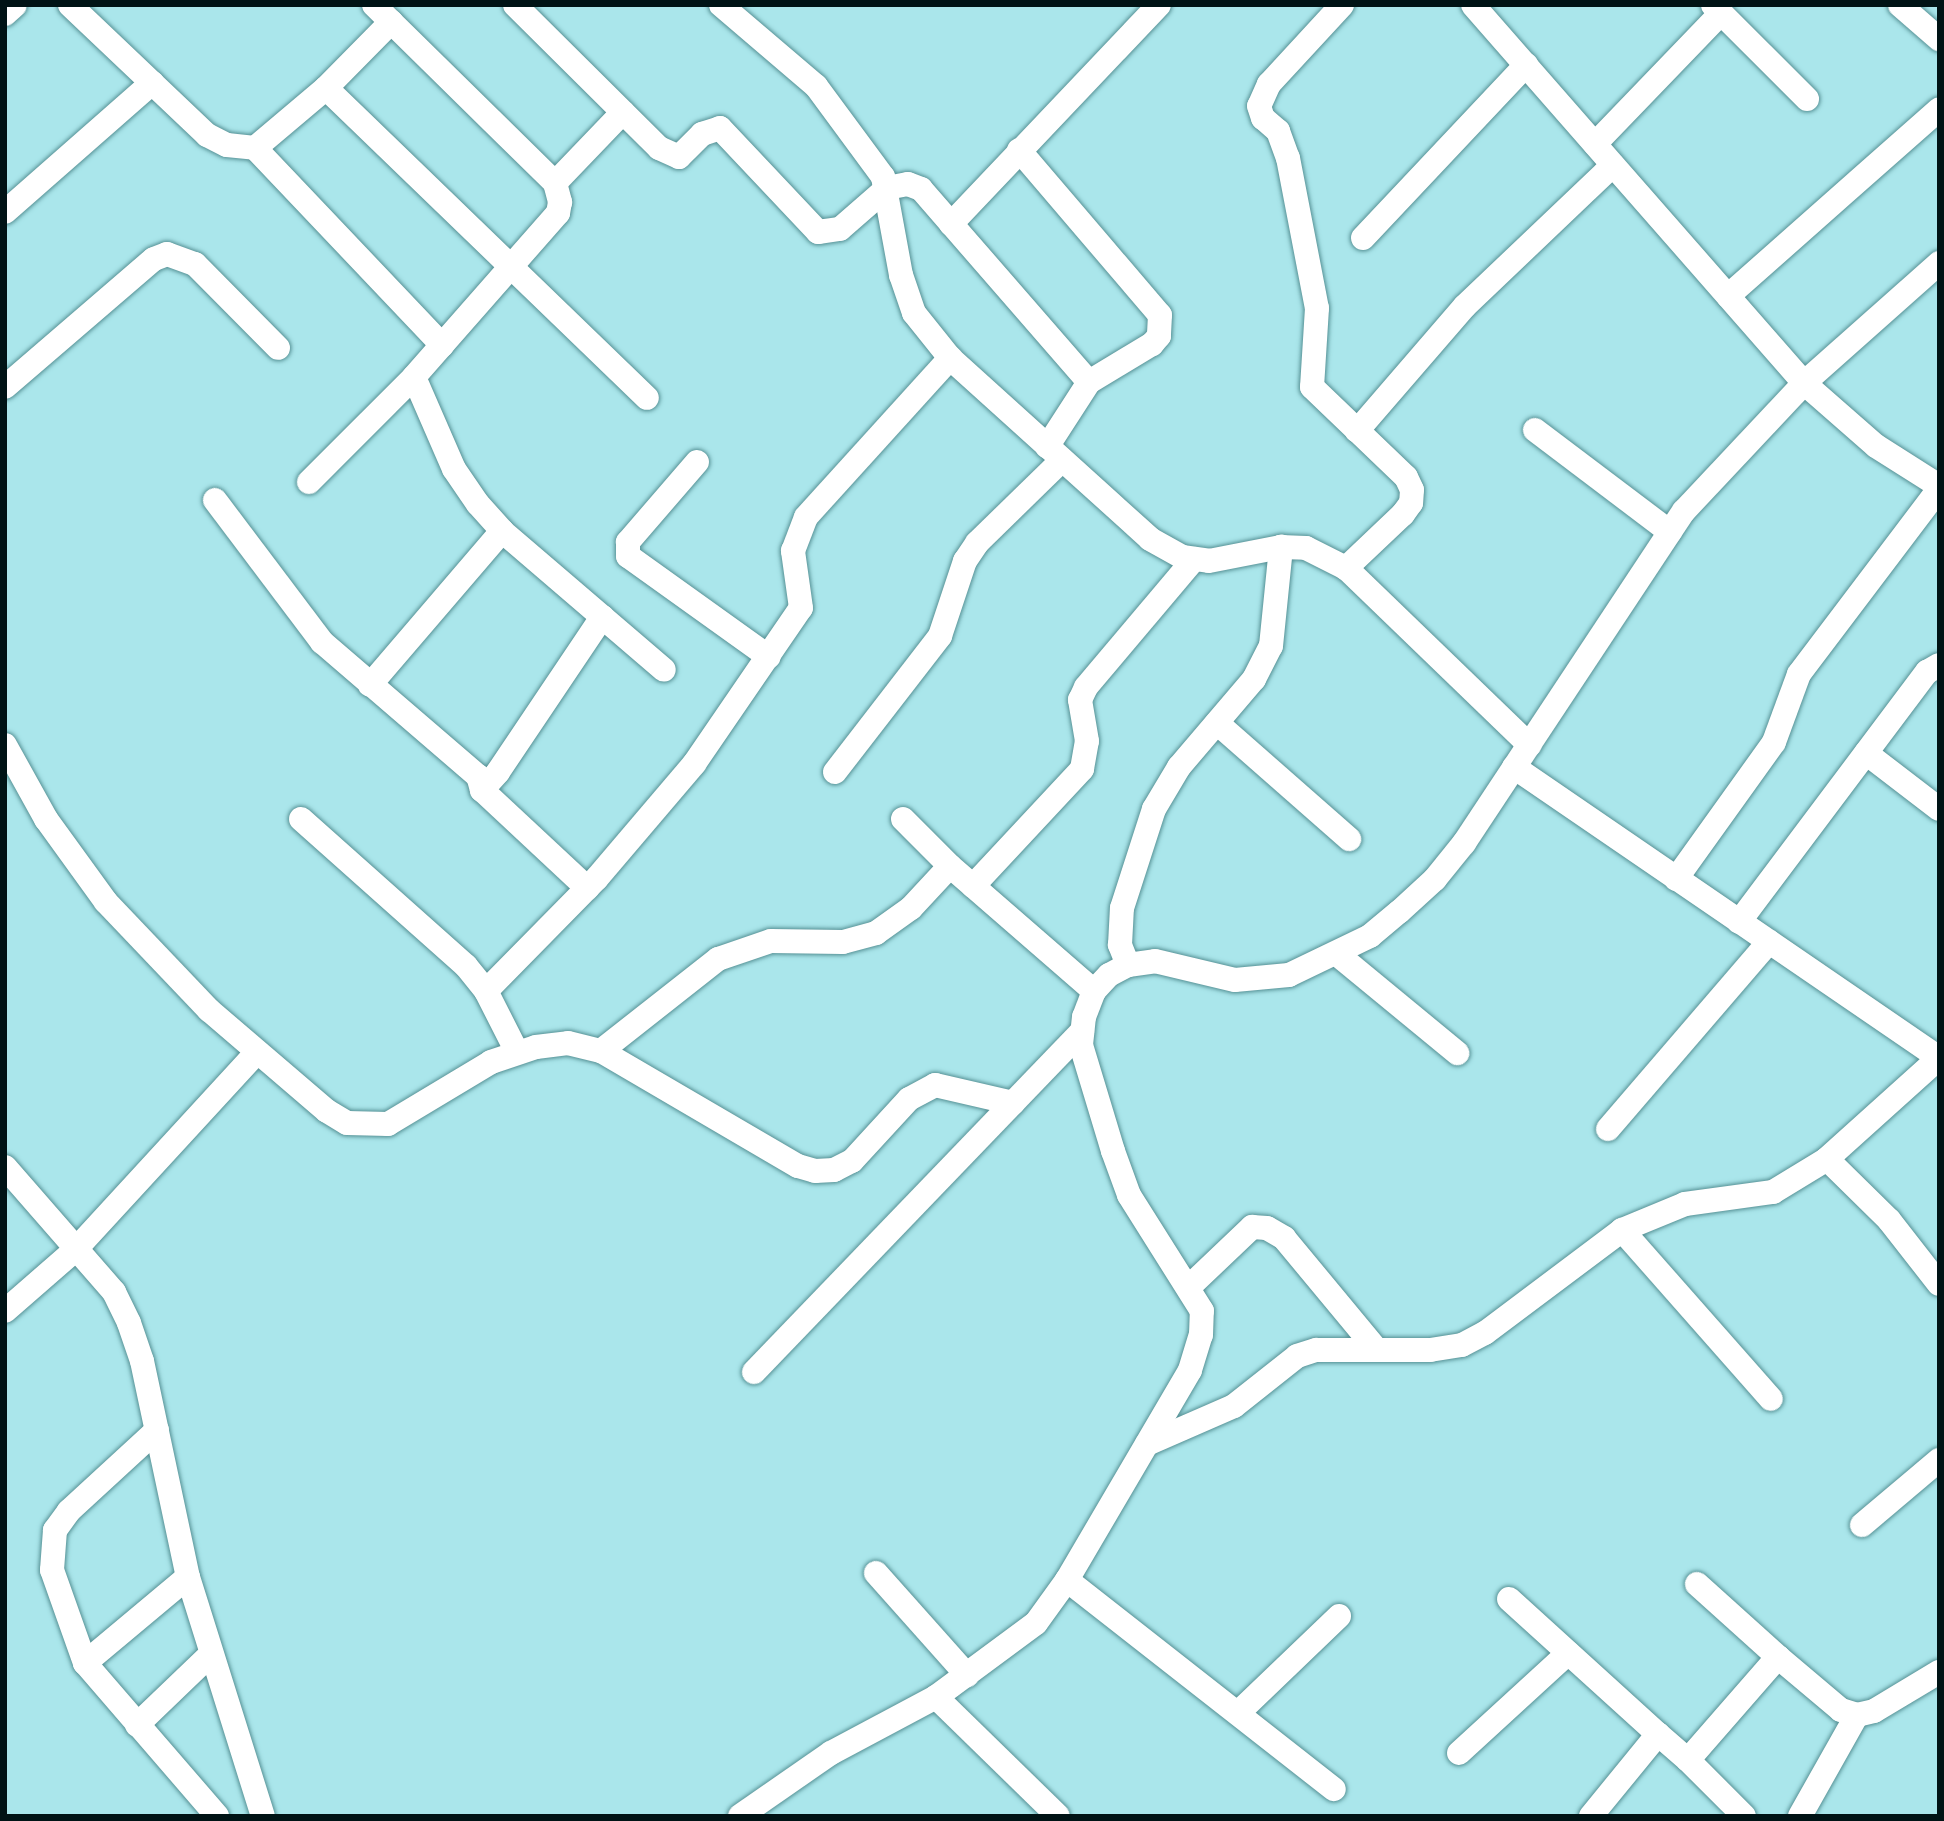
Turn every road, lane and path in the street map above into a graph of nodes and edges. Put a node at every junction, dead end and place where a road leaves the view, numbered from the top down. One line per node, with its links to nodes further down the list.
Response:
1 (15, 5): 11 (street)
2 (69, 5): 14 (street)
3 (515, 5): 18 (street)
4 (721, 5): 24 (street)
5 (1159, 5): 21 (street)
6 (1342, 5): 40 (street)
7 (1473, 5): 13 (street)
8 (1900, 5): 12 (street)
9 (1717, 9): 16 (street); 19 (street)
10 (382, 13): 15 (street); 23 (street)
11 (5, 14)
12 (1939, 39)
13 (1526, 65): 19 (street); 27 (street)
14 (152, 83): 20 (street); 25 (street)
15 (326, 88): 20 (street); 29 (street)
16 (1807, 99)
17 (1939, 110): 30 (street)
18 (623, 112): 23 (street); 24 (street)
19 (1595, 144): 22 (street)
20 (255, 148): 31 (street)
21 (1019, 150): 26 (street); 35 (street)
22 (1613, 165): 30 (street); 40 (street)
23 (555, 183): 29 (street)
24 (887, 188): 26 (street); 33 (street)
25 (5, 212)
26 (951, 224): 35 (street)
27 (1363, 238)
28 (1939, 263): 36 (street)
29 (508, 269): 31 (street); 38 (street)
30 (1728, 296): 36 (street)
31 (442, 345): 34 (street)
32 (278, 348): 37 (street)
33 (950, 358): 41 (street); 52 (street)
34 (414, 377): 43 (street); 46 (street)
35 (1088, 382): 41 (street)
36 (1804, 383): 44 (street); 47 (street)
37 (5, 387)
38 (647, 398)
39 (1535, 430): 47 (street)
40 (1357, 431): 50 (street)
41 (1055, 453): 49 (street); 61 (street)
42 (697, 461): 52 (street)
43 (309, 482)
44 (1939, 487): 68 (street)
45 (215, 500): 55 (street)
46 (502, 531): 51 (street); 55 (street)
47 (1670, 532): 57 (street)
48 (1281, 547): 49 (street); 50 (street); 56 (street)
49 (1194, 559): 69 (street)
50 (1346, 568): 57 (street)
51 (602, 617): 54 (street); 62 (street)
52 (769, 657): 70 (street)
53 (1939, 665): 59 (street)
54 (664, 670)
55 (370, 685): 62 (street)
56 (1217, 723): 66 (street); 74 (street)
57 (1529, 745): 60 (street)
58 (6, 751): 80 (street)
59 (1866, 753): 63 (street); 71 (street)
60 (1514, 767): 68 (street); 73 (street)
61 (835, 772)
62 (482, 790): 70 (street)
63 (1939, 809)
64 (301, 819): 75 (street)
65 (904, 819): 67 (street)
66 (1349, 839)
67 (950, 866): 69 (street); 78 (street)
68 (1676, 878): 71 (street)
69 (973, 886): 76 (street)
70 (587, 888): 75 (street)
71 (1739, 922): 72 (street)
72 (1769, 942): 82 (street); 84 (street)
73 (1337, 954): 74 (street); 81 (street)
74 (1128, 965): 76 (street)
75 (486, 991): 79 (street)
76 (1094, 991): 77 (street)
77 (1083, 1031): 83 (street); 90 (street)
78 (601, 1051): 79 (street); 83 (street)
79 (517, 1052): 80 (street)
80 (256, 1053): 88 (street)
81 (1457, 1053)
82 (1939, 1058): 85 (street)
83 (1013, 1103): 93 (street)
84 (1608, 1129)
85 (1827, 1159): 87 (street); 89 (street)
86 (5, 1167): 88 (street)
87 (1622, 1230): 92 (street); 94 (street)
88 (76, 1249): 91 (street); 95 (street)
89 (1939, 1284)
90 (1190, 1286): 92 (street); 96 (street)
91 (5, 1311)
92 (1376, 1349): 96 (street)
93 (754, 1372)
94 (1771, 1399)
95 (157, 1430): 100 (street); 108 (street)
96 (1147, 1444): 101 (street)
97 (1939, 1460): 98 (street)
98 (1862, 1525)
99 (876, 1573): 110 (street)
100 (188, 1577): 106 (street); 108 (street)
101 (1067, 1580): 110 (street); 112 (street)
102 (1697, 1584): 107 (street)
103 (1509, 1599): 105 (street)
104 (1339, 1616): 112 (street)
105 (1568, 1653): 115 (street); 116 (street)
106 (211, 1654): 114 (street); 120 (street)
107 (1778, 1657): 113 (street); 117 (street)
108 (85, 1663): 114 (street)
109 (1939, 1672): 113 (street)
110 (967, 1675): 111 (street)
111 (936, 1697): 121 (street); 122 (street)
112 (1238, 1713): 118 (street)
113 (1857, 1715): 125 (street)
114 (137, 1725): 119 (street)
115 (1658, 1734): 117 (street); 123 (street)
116 (1459, 1753)
117 (1688, 1760): 124 (street)
118 (1334, 1789)
119 (217, 1816)
120 (263, 1816)
121 (740, 1816)
122 (1058, 1816)
123 (1591, 1816)
124 (1744, 1816)
125 (1800, 1816)

